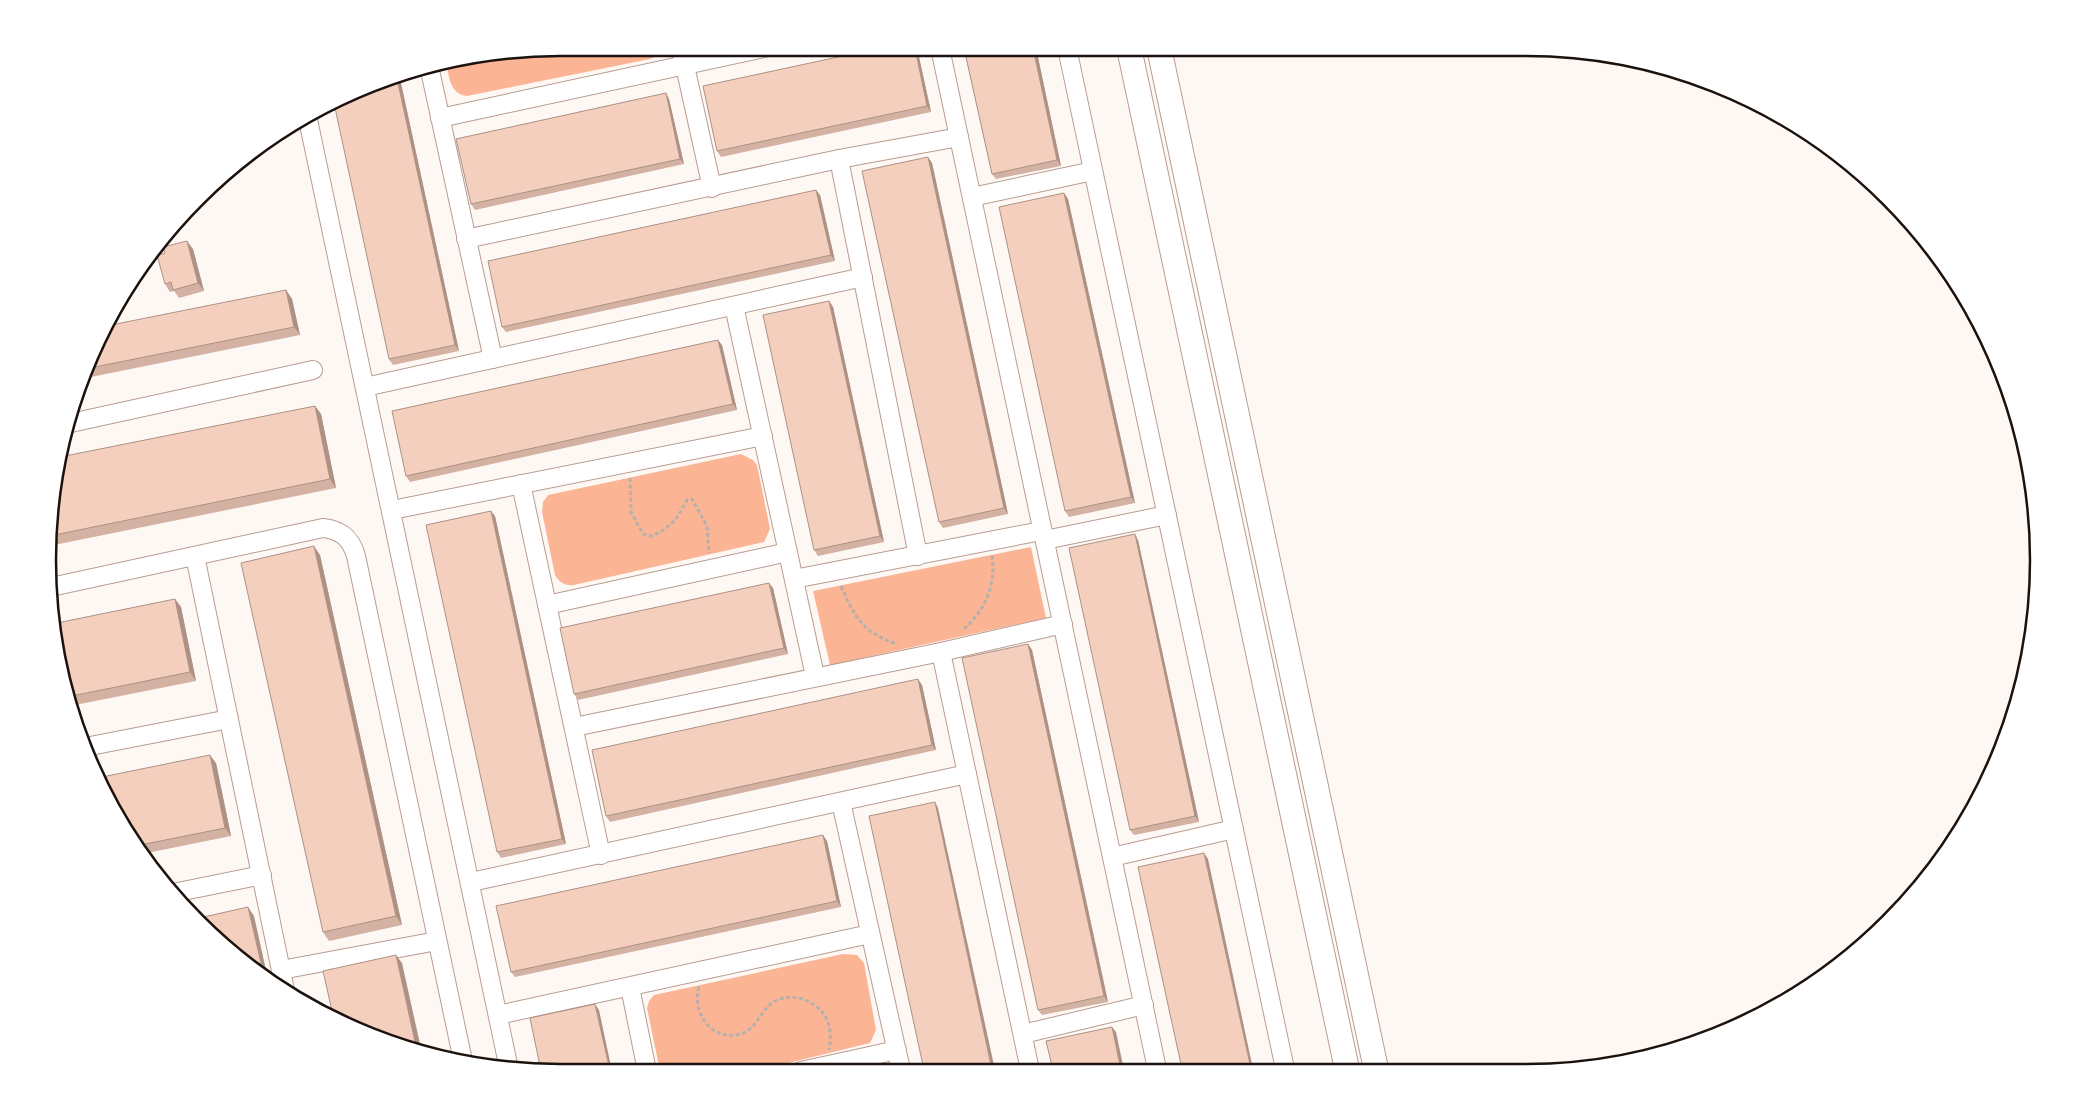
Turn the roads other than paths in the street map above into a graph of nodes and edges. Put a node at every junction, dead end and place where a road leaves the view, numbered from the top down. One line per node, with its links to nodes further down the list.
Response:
1 (683, 56): 7 (street); 12 (street)
2 (942, 56): 9 (street)
3 (1069, 56): 11 (street)
4 (1131, 56): 49 (street)
5 (1161, 56): 48 (street)
6 (430, 73): 7 (street)
7 (440, 118): 14 (street)
8 (309, 123): 19 (street)
9 (959, 137): 10 (street); 13 (street)
10 (839, 159): 12 (street); 15 (street)
11 (1093, 171): 13 (street); 24 (street)
12 (712, 188): 14 (street)
13 (972, 198): 25 (street)
14 (466, 239): 17 (street)
15 (863, 278): 16 (street); 28 (street)
16 (734, 306): 17 (street); 21 (street)
17 (493, 359): 19 (street)
18 (314, 370): 20 (street)
19 (365, 387): 23 (street)
20 (76, 422)
21 (762, 436): 22 (street); 26 (street)
22 (521, 484): 23 (street); 31 (street)
23 (392, 510): 44 (street)
24 (1167, 515): 25 (street); 40 (street)
25 (1043, 536): 28 (street); 32 (street)
26 (788, 552): 29 (street); 31 (street)
27 (196, 556): 30 (street); 35 (street); 47 (street)
28 (918, 556): 29 (street)
29 (794, 579): 34 (street)
30 (57, 586)
31 (547, 605): 36 (street)
32 (1063, 624): 33 (street); 42 (street)
33 (934, 654): 34 (street); 38 (street)
34 (815, 676): 36 (street)
35 (229, 719): 37 (street); 43 (street)
36 (574, 727): 41 (street)
37 (92, 746)
38 (967, 774): 39 (street); 55 (street)
39 (842, 802): 41 (street); 46 (street)
40 (1234, 829): 42 (street); 64 (street)
41 (601, 855): 44 (street)
42 (1112, 857): 53 (street)
43 (262, 874): 45 (street); 50 (street)
44 (471, 882): 54 (street)
45 (180, 891)
46 (870, 934): 52 (street); 56 (street)
47 (437, 941): 50 (street); 57 (street)
48 (1352, 955): 49 (street); 66 (street)
49 (1324, 960): 65 (street)
50 (281, 970): 51 (street)
51 (283, 981)
52 (630, 987): 54 (street); 59 (street)
53 (1144, 1005): 55 (street); 63 (street)
54 (498, 1016): 58 (street)
55 (1022, 1034): 62 (street)
56 (897, 1050): 60 (street); 61 (street)
57 (461, 1054)
58 (507, 1061)
59 (646, 1064)
60 (832, 1064)
61 (900, 1064)
62 (1029, 1064)
63 (1156, 1064)
64 (1284, 1064)
65 (1346, 1064)
66 (1375, 1064)

